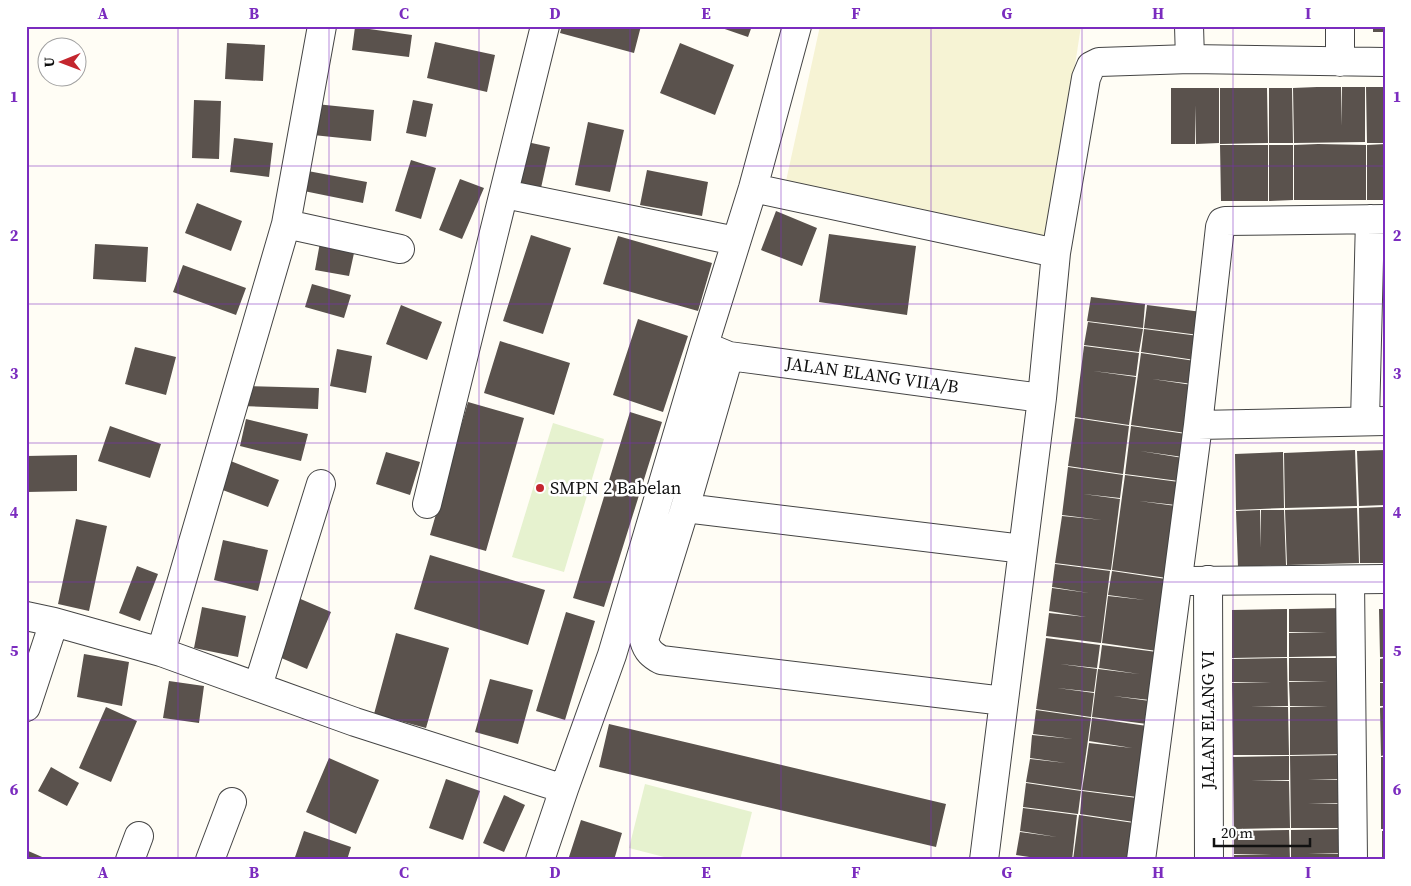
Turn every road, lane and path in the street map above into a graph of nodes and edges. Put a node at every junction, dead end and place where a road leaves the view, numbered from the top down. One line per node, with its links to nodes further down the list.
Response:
1 (322, 26): 12 (street)
2 (545, 26): 10 (street)
3 (797, 26): 9 (street)
4 (1189, 26): 6 (street)
5 (1340, 26): 7 (street)
6 (1190, 59): 7 (street); 15 (street)
7 (1340, 62): 8 (street)
8 (1385, 62)
9 (753, 188): 13 (street); 15 (street)
10 (504, 194): 13 (street); 22 (street)
11 (1377, 219): 19 (street); 20 (street)
12 (286, 224): 14 (street); 31 (street)
13 (736, 241): 16 (street)
14 (400, 249)
15 (1056, 254): 18 (street)
16 (704, 345): 17 (street, JALAN ELANG VIIA/B); 35 (street)
17 (729, 356): 18 (street, JALAN ELANG VIIA/B); 23 (street)
18 (1042, 398): 24 (street)
19 (1375, 421): 20 (street)
20 (1198, 425): 28 (street)
21 (321, 484): 32 (street)
22 (427, 504)
23 (685, 508): 24 (street); 33 (street)
24 (1023, 549): 33 (street)
25 (1385, 579): 27 (street)
26 (1208, 580): 27 (street); 28 (street); 41 (street, JALAN ELANG VI)
27 (1350, 580): 42 (street)
28 (1177, 581): 40 (street)
29 (26, 616): 30 (street)
30 (54, 622): 31 (street); 34 (street)
31 (161, 652): 32 (street)
32 (258, 686): 35 (street)
33 (1004, 701): 39 (street)
34 (26, 707)
35 (564, 789): 38 (street)
36 (232, 802): 37 (street)
37 (210, 860)
38 (540, 860)
39 (984, 860)
40 (1141, 860)
41 (1209, 860)
42 (1353, 860)

